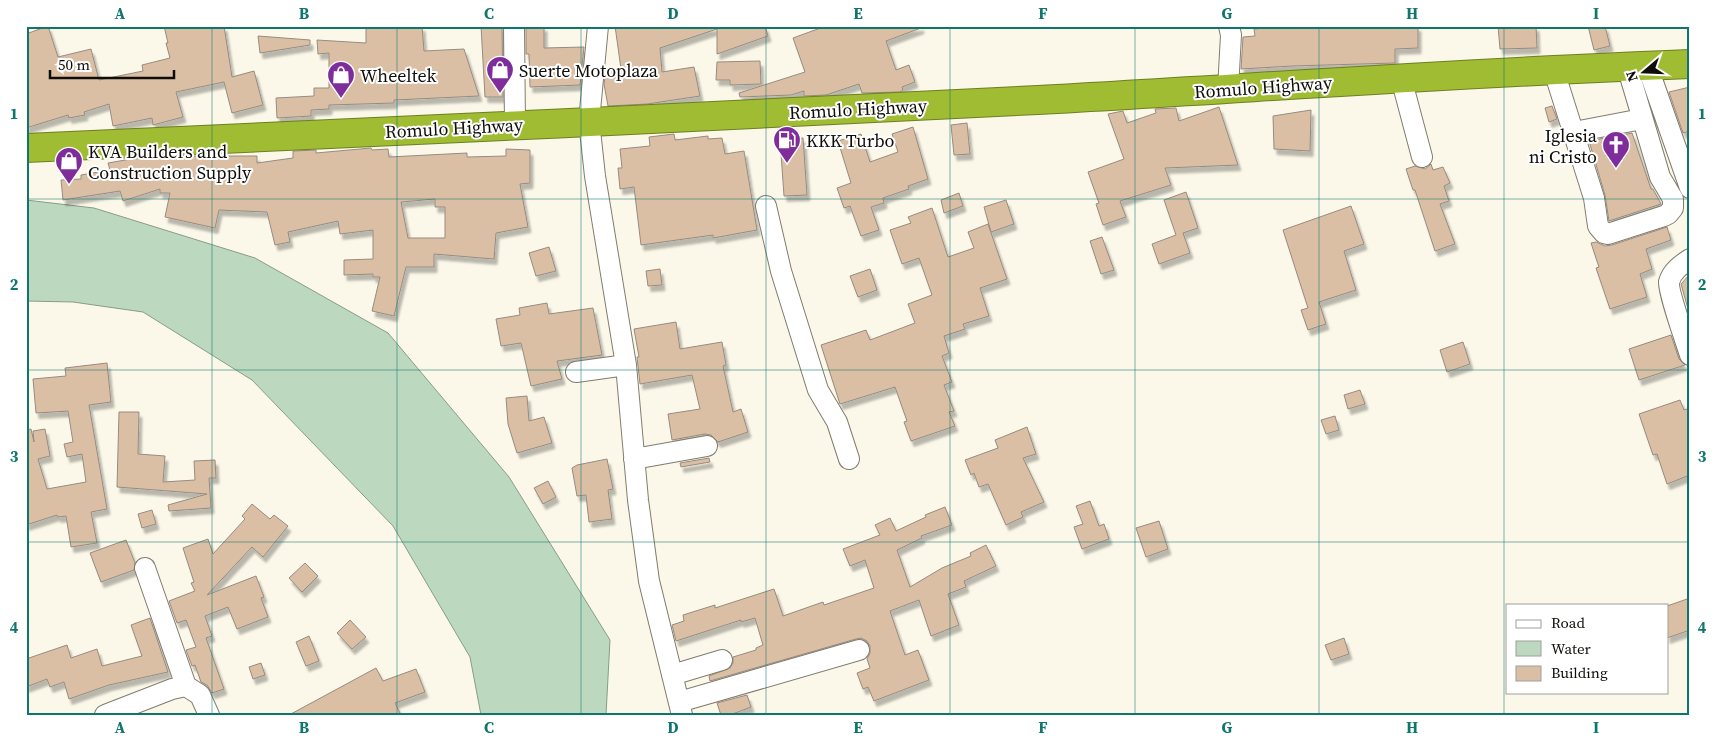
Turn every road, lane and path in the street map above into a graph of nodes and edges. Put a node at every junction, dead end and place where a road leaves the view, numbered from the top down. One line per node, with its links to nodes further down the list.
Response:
1 (514, 26): 11 (street)
2 (598, 26): 10 (street)
3 (1229, 26): 8 (street)
4 (1690, 64): 5 (highway, Romulo Highway)
5 (1637, 66): 6 (highway, Romulo Highway); 9 (street); 15 (street)
6 (1554, 71): 7 (highway, Romulo Highway); 12 (street)
7 (1401, 78): 8 (highway, Romulo Highway); 14 (street)
8 (1228, 89): 10 (highway, Romulo Highway)
9 (1642, 119): 12 (street); 12 (street)
10 (589, 121): 11 (highway, Romulo Highway); 19 (street)
11 (515, 125): 13 (highway, Romulo Highway)
12 (1574, 132)
13 (26, 148)
14 (1422, 157)
15 (1690, 188)
16 (766, 206): 23 (street)
17 (1690, 259): 18 (street)
18 (1690, 355)
19 (626, 365): 20 (street); 22 (street)
20 (576, 372)
21 (706, 446): 22 (street)
22 (634, 459): 27 (street)
23 (849, 459)
24 (145, 568): 28 (street)
25 (859, 650): 29 (street)
26 (722, 660): 27 (street)
27 (672, 675): 29 (street)
28 (186, 686): 30 (street); 31 (street)
29 (680, 708)
30 (105, 715)
31 (209, 715)

